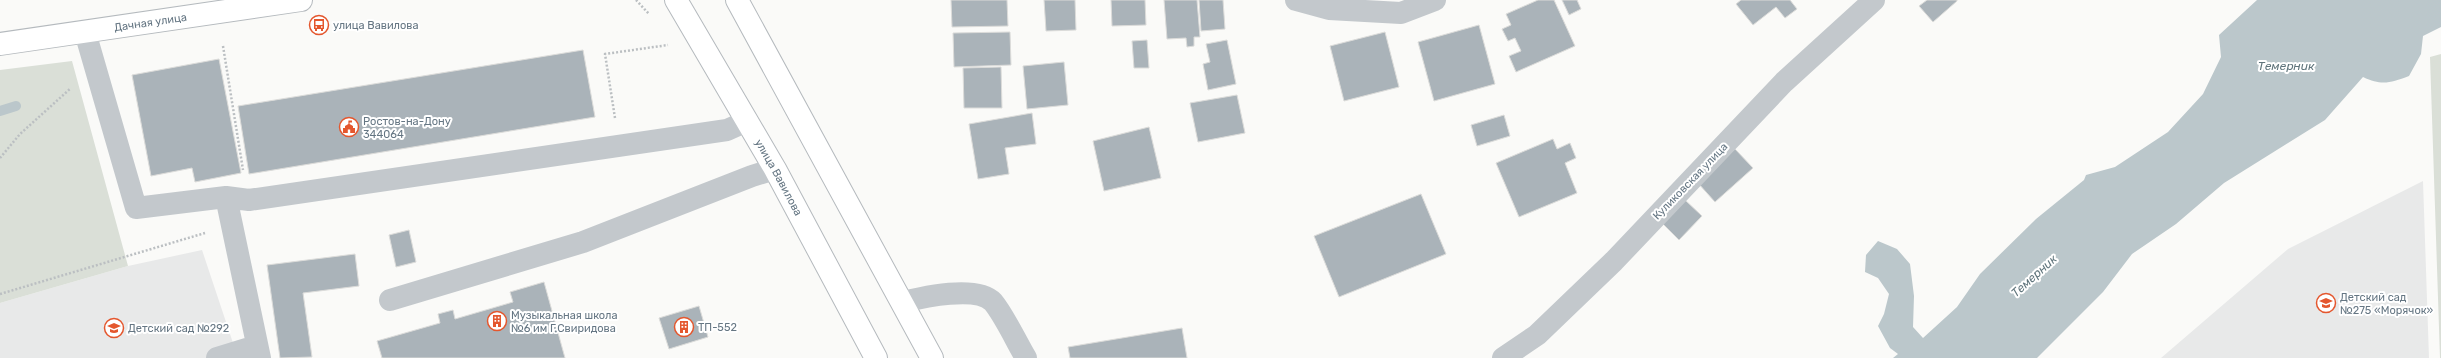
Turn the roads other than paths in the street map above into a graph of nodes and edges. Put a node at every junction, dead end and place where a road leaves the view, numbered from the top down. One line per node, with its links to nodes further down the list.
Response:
1 (301, 0): 7 (main road, Дачная улица)
2 (676, 0): 10 (main road, улица Вавилова)
3 (736, 0): 14 (main road)
4 (1296, 0): 5 (street)
5 (1435, 0)
6 (1874, 0): 20 (street, Куликовская улица)
7 (260, 3): 8 (main road, Дачная улица)
8 (85, 32): 9 (main road, Дачная улица); 12 (street)
9 (0, 44)
10 (747, 121): 11 (main road, улица Вавилова); 12 (street)
11 (775, 169): 13 (street); 17 (main road, улица Вавилова)
12 (226, 197): 15 (street)
13 (390, 300)
14 (903, 302): 18 (main road); 19 (street)
15 (258, 352): 16 (street)
16 (217, 358)
17 (876, 358)
18 (932, 358)
19 (1026, 358)
20 (1503, 358)

